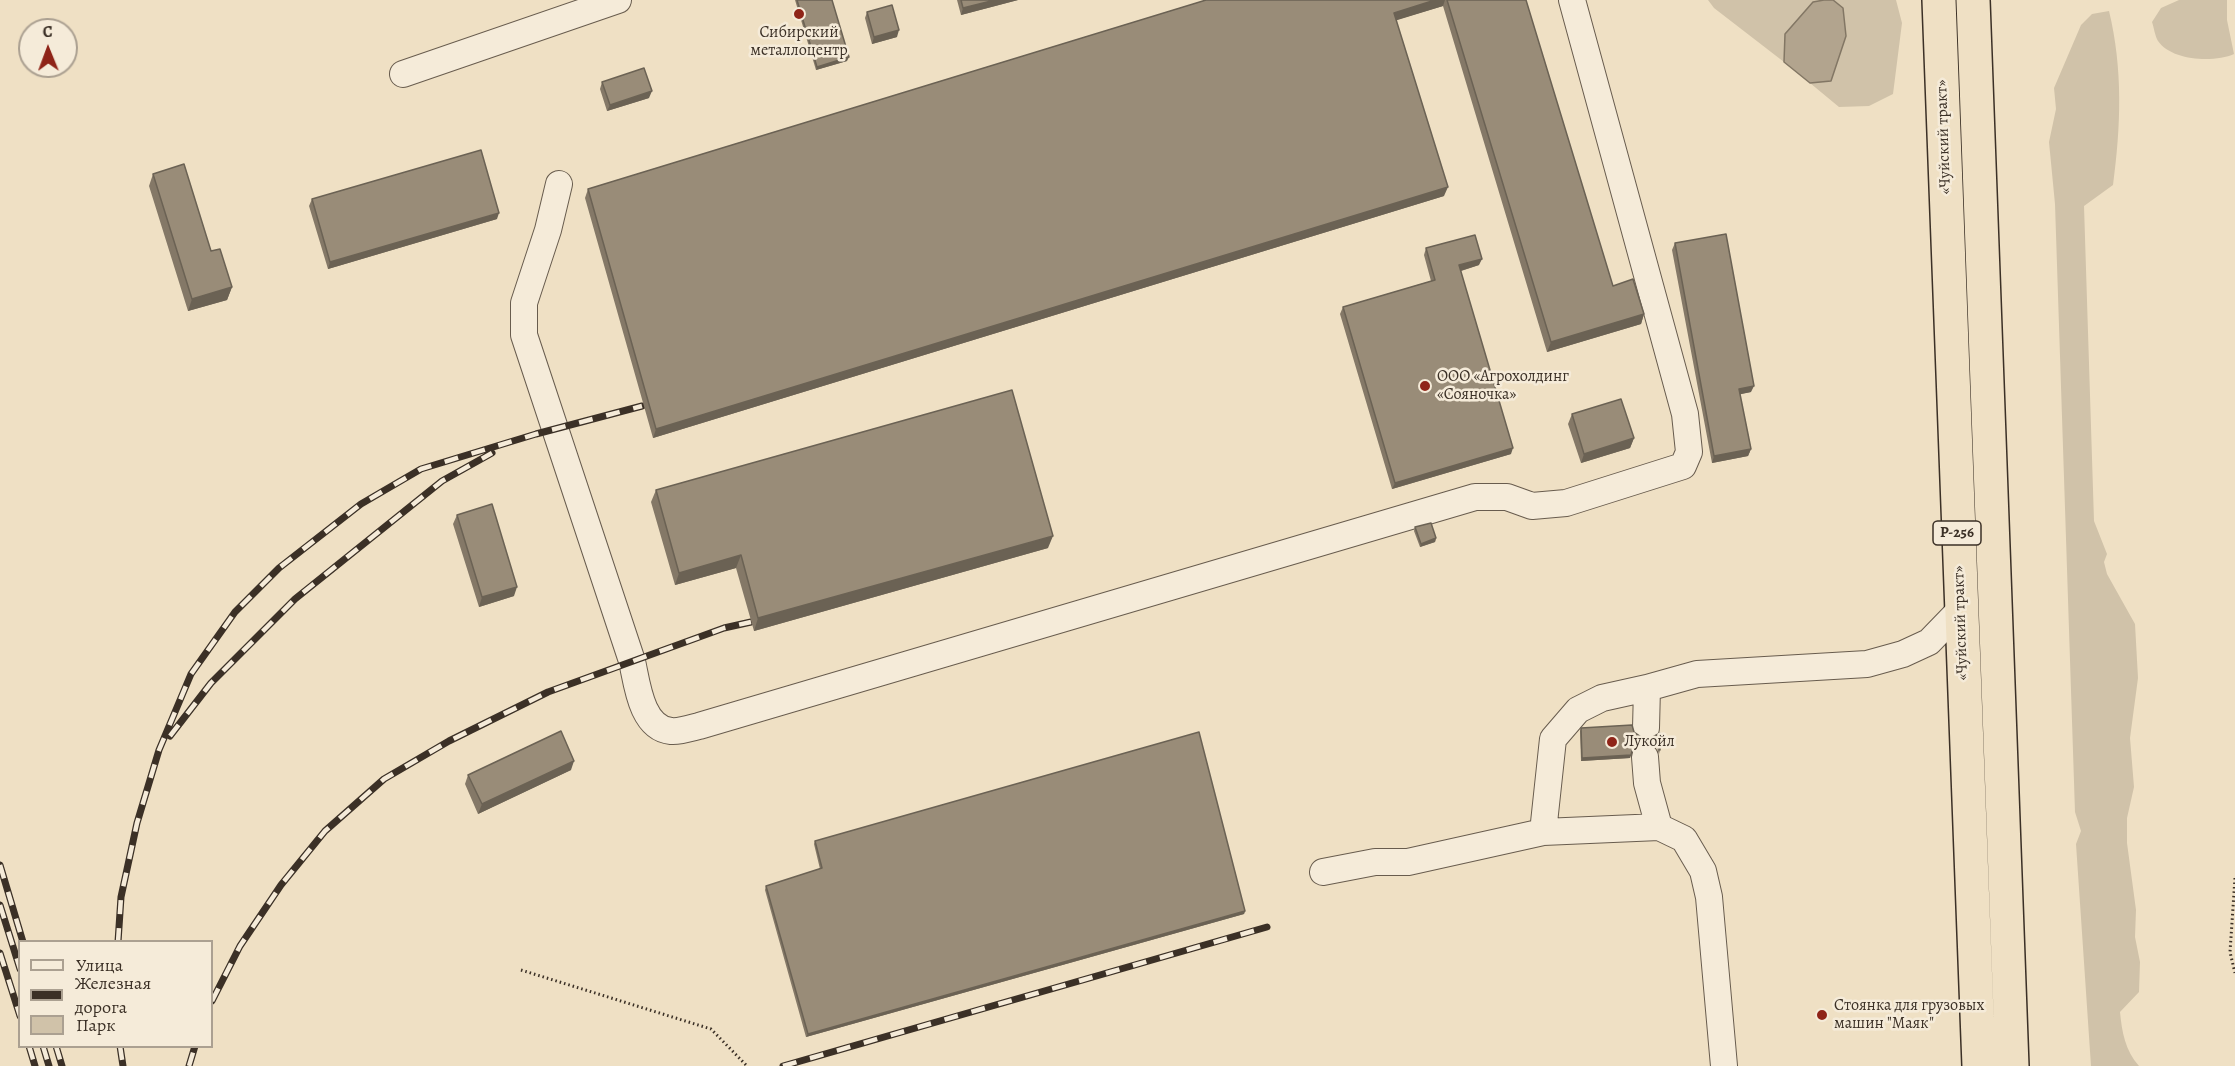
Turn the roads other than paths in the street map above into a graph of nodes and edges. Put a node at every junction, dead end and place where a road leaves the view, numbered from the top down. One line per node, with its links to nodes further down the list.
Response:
1 (618, 0): 5 (lane)
2 (1572, 0): 6 (lane)
3 (1939, 0): 7 (highway, «Чуйский тракт» / Р-256)
4 (1973, 0): 16 (highway, «Чуйский тракт» / Р-256)
5 (403, 74)
6 (559, 184)
7 (1960, 610): 8 (lane); 15 (highway, «Чуйский тракт» / Р-256)
8 (1647, 688): 9 (lane); 12 (lane)
9 (1646, 728)
10 (1645, 757): 11 (lane)
11 (1659, 827): 12 (lane); 14 (lane)
12 (1543, 832): 13 (lane)
13 (1323, 872)
14 (1724, 1066)
15 (1979, 1066)
16 (2012, 1066)

